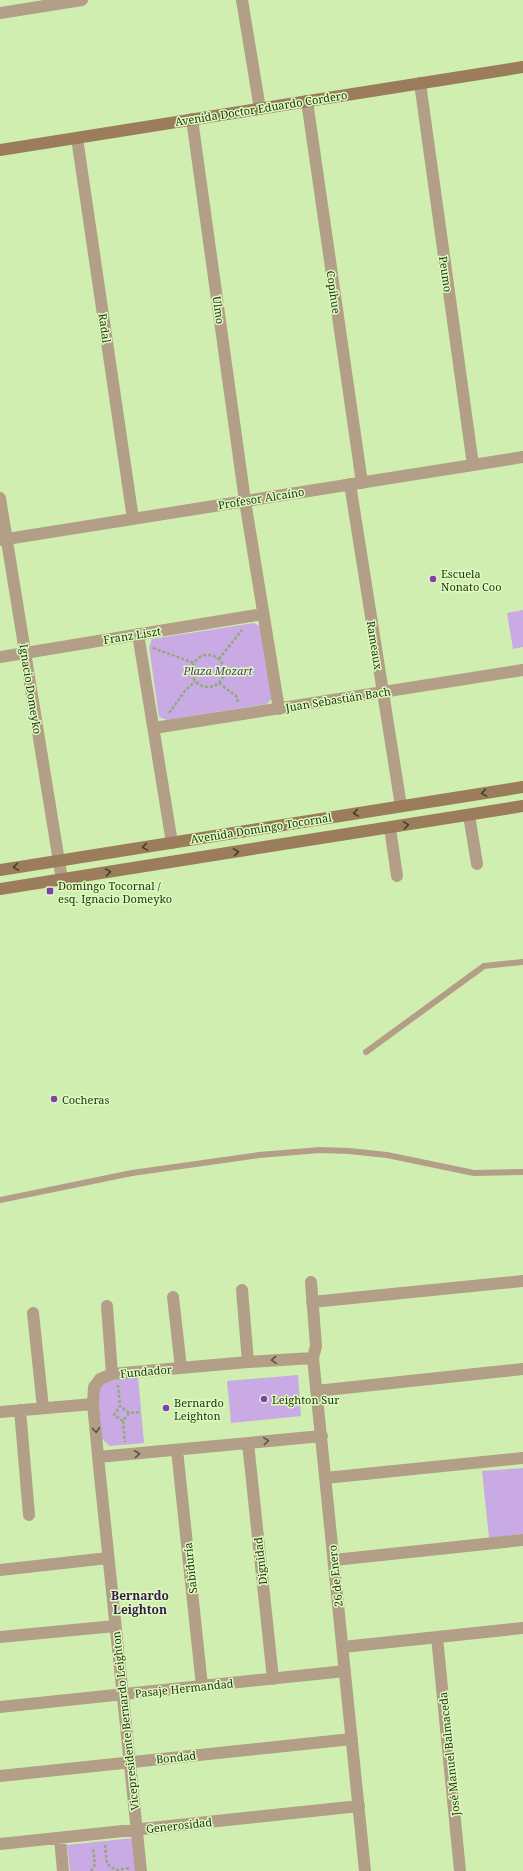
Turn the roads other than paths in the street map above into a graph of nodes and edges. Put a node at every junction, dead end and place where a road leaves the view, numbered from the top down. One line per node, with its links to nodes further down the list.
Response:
1 (82, 0): 3 (street)
2 (242, 0): 7 (street)
3 (0, 13)
4 (523, 67): 5 (main road, Avenida Doctor Eduardo Cordero)
5 (420, 83): 6 (main road, Avenida Doctor Eduardo Cordero); 12 (street, Peumo)
6 (307, 101): 7 (main road, Avenida Doctor Eduardo Cordero); 13 (street, Copihue)
7 (260, 109): 8 (main road, Avenida Doctor Eduardo Cordero)
8 (192, 119): 9 (main road, Avenida Doctor Eduardo Cordero); 15 (street, Ulmo)
9 (78, 138): 10 (main road, Avenida Doctor Eduardo Cordero); 16 (street, Radal)
10 (0, 150)
11 (523, 457): 12 (street, Profesor Alcaíno)
12 (473, 465): 13 (street, Profesor Alcaíno)
13 (356, 484): 15 (street, Profesor Alcaíno); 23 (street, Rameaux)
14 (0, 498): 17 (street, Ignacio Domeyko)
15 (245, 501): 16 (street, Profesor Alcaíno); 18 (street, Ulmo)
16 (133, 519): 17 (street, Profesor Alcaíno)
17 (3, 540): 20 (street, Ignacio Domeyko)
18 (259, 614): 19 (street, Franz Liszt); 24 (street, Ulmo)
19 (139, 639): 20 (street, Franz Liszt); 25 (street)
20 (25, 653): 21 (street, Franz Liszt); 32 (street, Ignacio Domeyko)
21 (0, 657)
22 (523, 670): 23 (street, Juan Sebastián Bach)
23 (383, 692): 24 (street, Juan Sebastián Bach); 27 (street, Rameaux)
24 (278, 708): 25 (street, Juan Sebastián Bach)
25 (156, 728): 31 (street)
26 (523, 787): 27 (main road, Avenida Domingo Tocornal, one-way to 27)
27 (401, 806): 31 (main road, Avenida Domingo Tocornal, one-way to 31)
28 (523, 806): 29 (main road, Avenida Domingo Tocornal)
29 (469, 815): 30 (main road, Avenida Domingo Tocornal, one-way to 29); 33 (street)
30 (390, 828): 35 (street); 36 (main road, Avenida Domingo Tocornal, one-way to 30)
31 (172, 843): 32 (main road, Avenida Domingo Tocornal, one-way to 32)
32 (59, 861): 34 (main road, Avenida Domingo Tocornal, one-way to 34); 36 (street, Ignacio Domeyko)
33 (477, 864)
34 (0, 870)
35 (397, 876)
36 (62, 880): 37 (main road, Avenida Domingo Tocornal)
37 (0, 889)
38 (523, 962): 39 (lane)
39 (366, 1052)
40 (523, 1172): 41 (lane)
41 (0, 1200)
42 (523, 1281): 46 (street)
43 (311, 1282): 46 (street, 26 de Enero)
44 (242, 1290): 50 (street)
45 (173, 1297): 51 (street)
46 (312, 1302): 49 (street, 26 de Enero)
47 (107, 1306): 53 (street)
48 (33, 1314): 56 (street)
49 (313, 1358): 50 (street, Fundador, one-way to 50); 54 (street, 26 de Enero)
50 (248, 1362): 51 (street, Fundador)
51 (181, 1368): 53 (street, Fundador)
52 (523, 1369): 54 (street)
53 (115, 1378): 55 (street, Fundador)
54 (316, 1391): 59 (street, 26 de Enero)
55 (93, 1404): 56 (street); 62 (street, Vicepresidente Bernardo Leighton, one-way to 62)
56 (43, 1408): 57 (street)
57 (20, 1410): 58 (street); 65 (street)
58 (0, 1412)
59 (322, 1436): 60 (street, one-way to 59); 64 (street, 26 de Enero)
60 (248, 1443): 61 (street); 76 (street, Dignidad)
61 (177, 1450): 62 (street, one-way to 61); 77 (street, Sabiduría)
62 (98, 1457): 67 (street, Vicepresidente Bernardo Leighton)
63 (523, 1458): 64 (street)
64 (325, 1478): 68 (street, 26 de Enero)
65 (28, 1515)
66 (523, 1540): 68 (street)
67 (108, 1558): 69 (street); 70 (street, Vicepresidente Bernardo Leighton)
68 (334, 1560): 74 (street, 26 de Enero)
69 (0, 1570)
70 (115, 1626): 72 (street); 78 (street, Vicepresidente Bernardo Leighton)
71 (523, 1628): 73 (street)
72 (0, 1637)
73 (437, 1637): 74 (street); 90 (street, José Manuel Balmaceda)
74 (342, 1647): 75 (street, 26 de Enero)
75 (345, 1671): 76 (street, Pasaje Hermandad); 80 (street, 26 de Enero)
76 (273, 1679): 77 (street, Pasaje Hermandad)
77 (202, 1686): 78 (street, Pasaje Hermandad)
78 (122, 1694): 79 (street, Pasaje Hermandad); 81 (street, Vicepresidente Bernardo Leighton)
79 (0, 1707)
80 (352, 1739): 81 (street, Bondad); 83 (street, 26 de Enero)
81 (129, 1762): 82 (street, Bondad); 84 (street, Vicepresidente Bernardo Leighton)
82 (0, 1776)
83 (359, 1806): 84 (street, Generosidad); 89 (street, 26 de Enero)
84 (136, 1830): 85 (street, Generosidad); 87 (street, Vicepresidente Bernardo Leighton)
85 (60, 1838): 86 (street, Generosidad); 88 (street)
86 (0, 1844)
87 (140, 1869)
88 (63, 1871)
89 (366, 1871)
90 (460, 1871)

